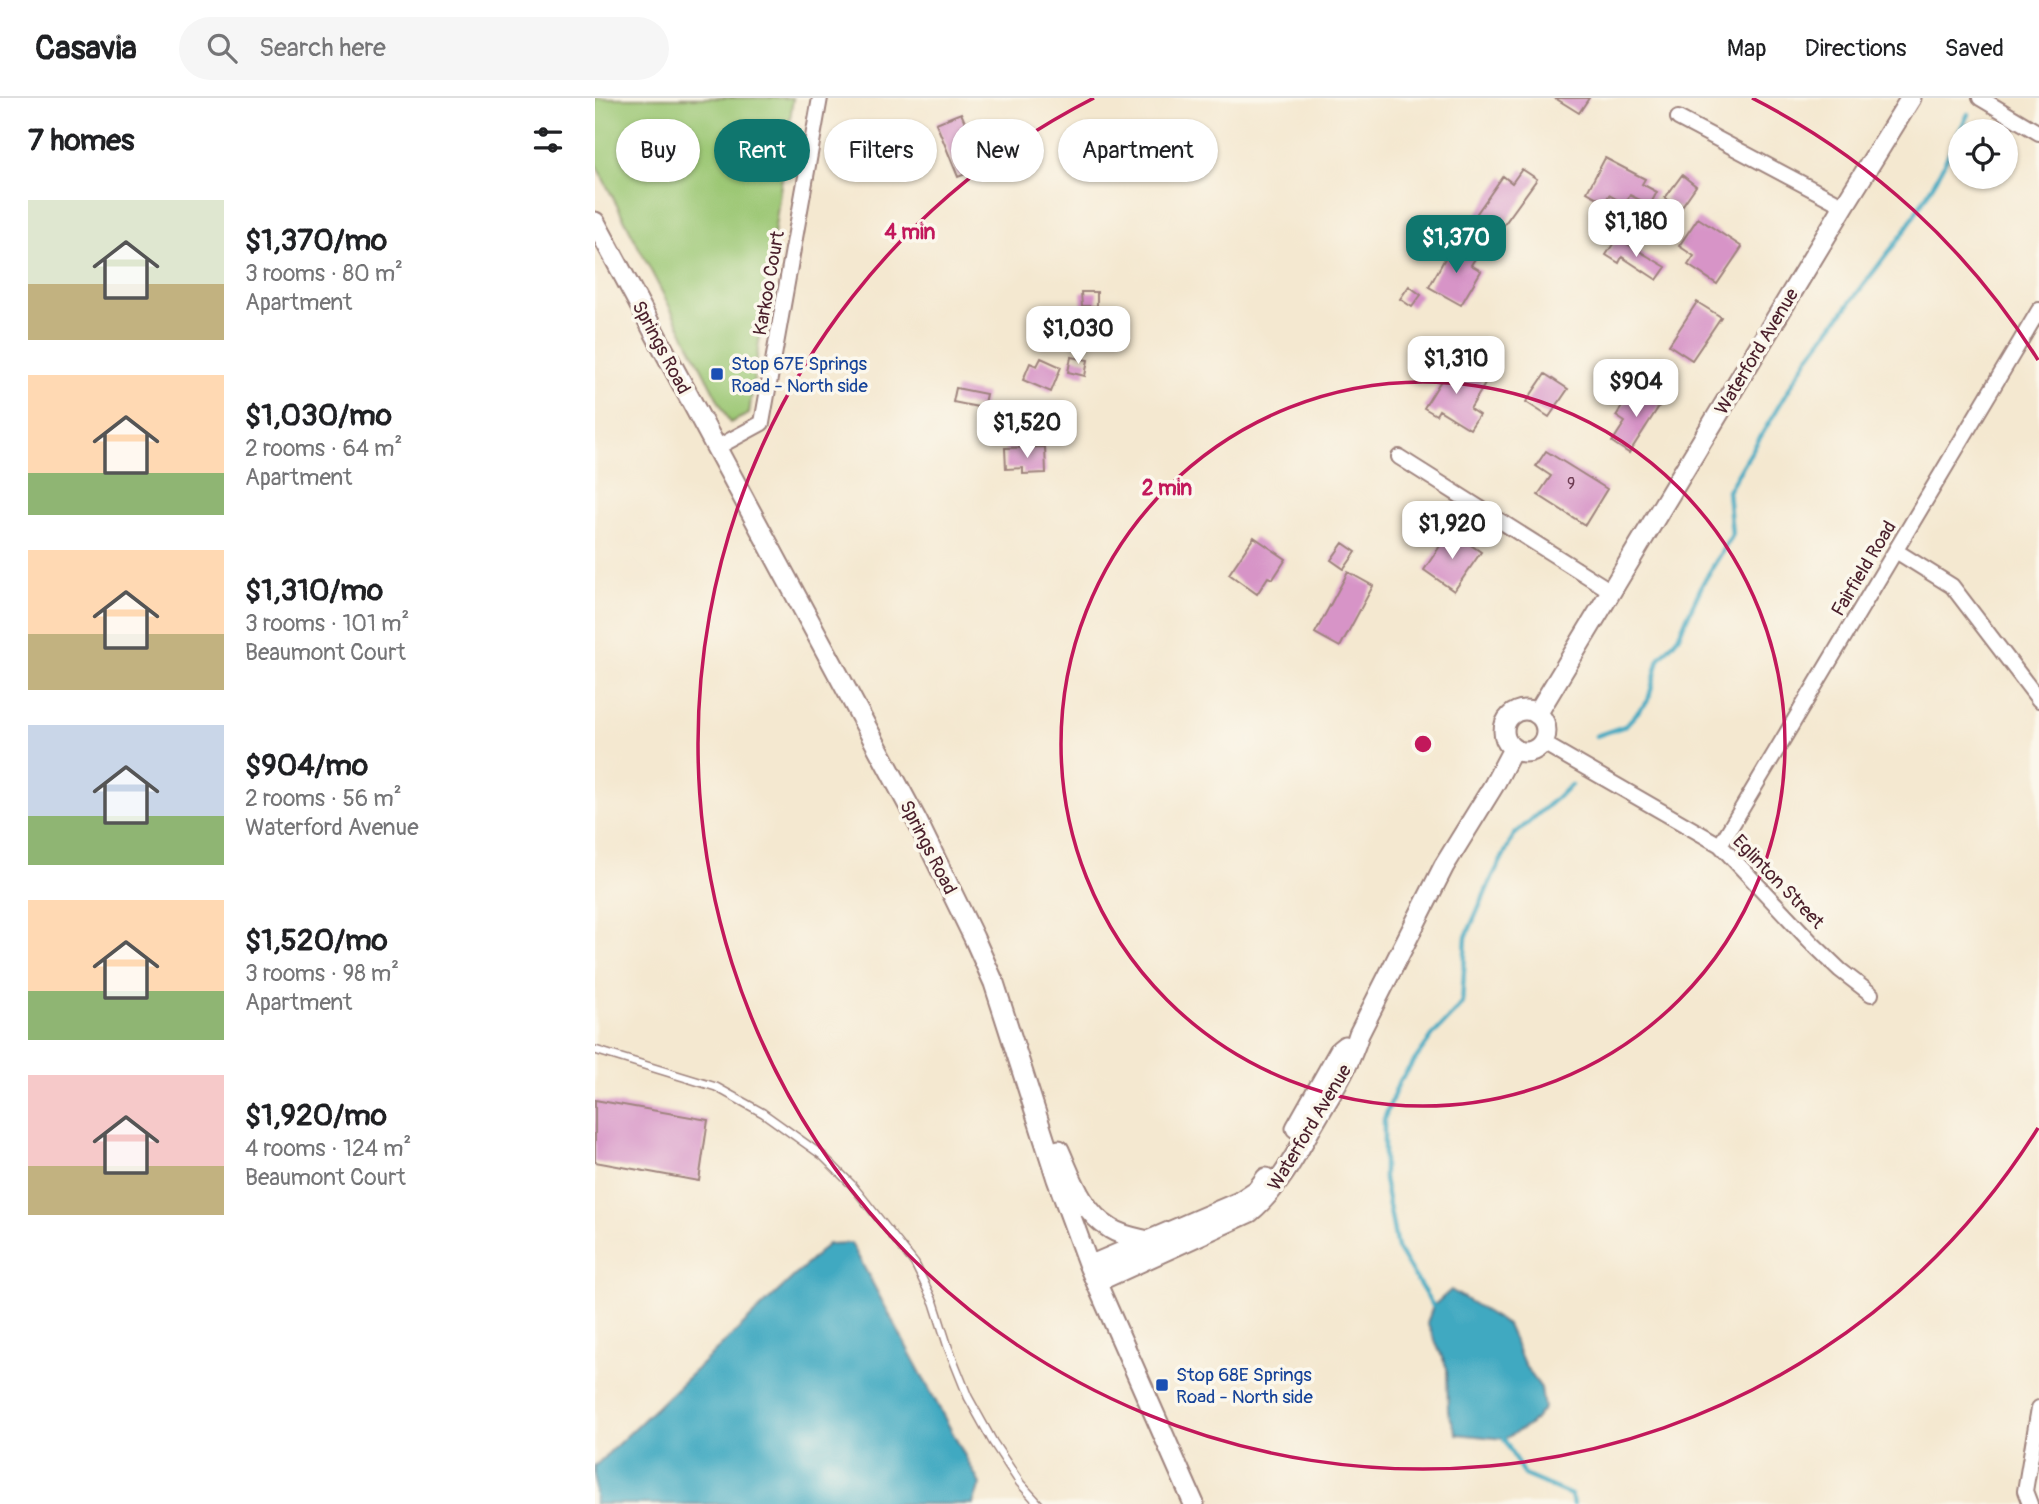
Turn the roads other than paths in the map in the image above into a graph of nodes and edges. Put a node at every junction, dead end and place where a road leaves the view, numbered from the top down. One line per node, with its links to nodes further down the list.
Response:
1 (820, 98): 9 (street, Karkoo Court)
2 (1911, 98): 6 (street, Waterford Avenue)
3 (1980, 98): 5 (street)
4 (1678, 118): 6 (street)
5 (2039, 133)
6 (1844, 206): 12 (street, Waterford Avenue)
7 (595, 222): 9 (street, Springs Road)
8 (2039, 310): 11 (street, Fairfield Road)
9 (716, 448): 18 (street, Springs Road)
10 (1399, 457): 12 (street)
11 (1896, 551): 13 (street); 17 (street, Fairfield Road)
12 (1611, 591): 14 (street, Waterford Avenue)
13 (2039, 701)
14 (1537, 714): 15 (street); 16 (street)
15 (1543, 743): 16 (street); 17 (street, Eglinton Street)
16 (1513, 749): 20 (street, Waterford Avenue)
17 (1720, 845): 19 (street, Eglinton Street)
18 (976, 942): 22 (street); 23 (street, Springs Road)
19 (1871, 994)
20 (1359, 1034): 22 (street, Waterford Avenue); 23 (street, Waterford Avenue)
21 (595, 1050): 25 (lane)
22 (1148, 1241): 23 (street, Waterford Avenue)
23 (1093, 1274): 26 (street, Springs Road)
24 (2039, 1408): 27 (street)
25 (1039, 1504)
26 (1194, 1504)
27 (2030, 1504)

